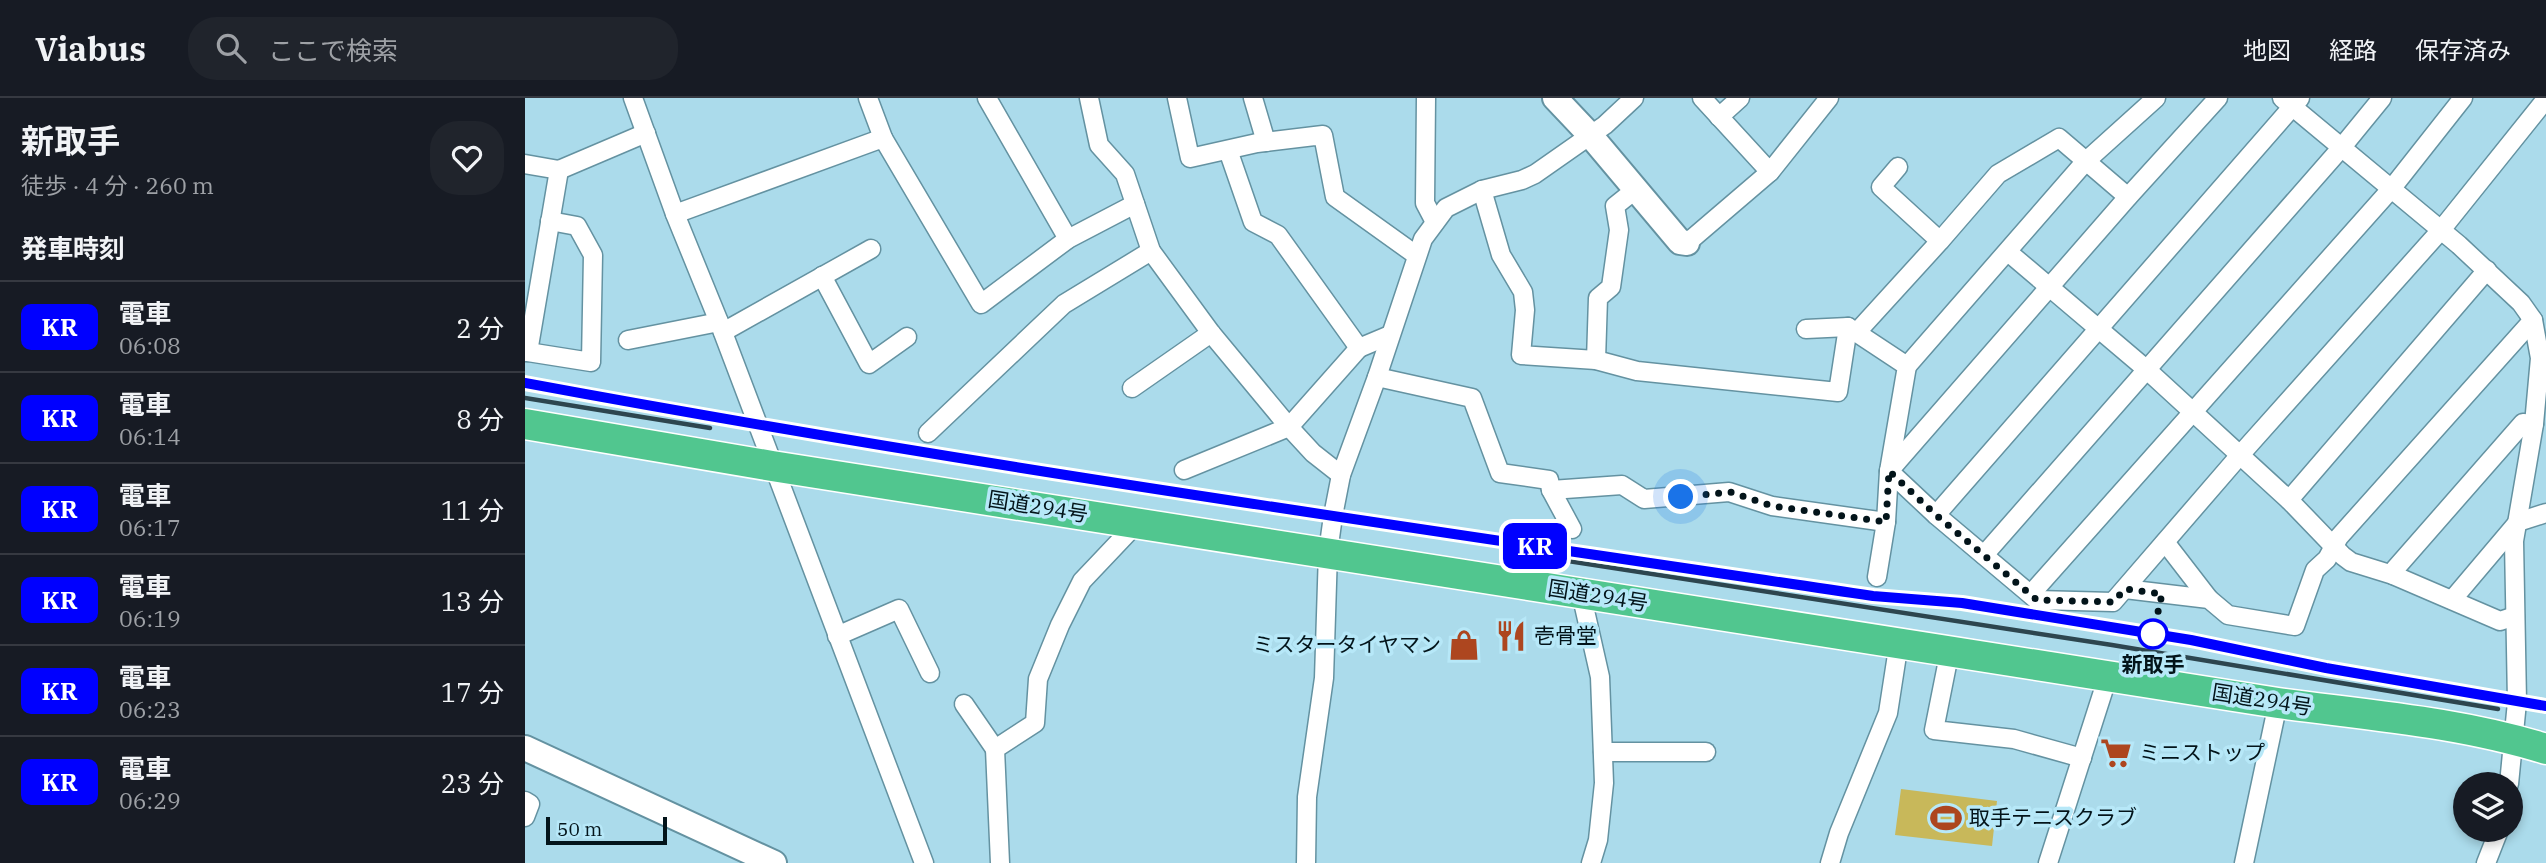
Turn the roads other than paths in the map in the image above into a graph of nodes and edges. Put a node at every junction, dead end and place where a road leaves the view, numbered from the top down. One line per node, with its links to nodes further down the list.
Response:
1 (633, 98): 20 (street)
2 (868, 98): 22 (street)
3 (987, 98): 40 (street)
4 (1090, 98): 35 (street)
5 (1177, 98): 25 (street)
6 (1253, 98): 23 (street)
7 (1426, 98): 38 (street)
8 (1555, 98): 21 (street)
9 (1634, 98): 21 (street)
10 (1702, 98): 19 (street)
11 (1741, 98): 19 (street)
12 (1829, 98): 30 (street)
13 (2156, 98): 26 (street)
14 (2218, 98): 34 (street)
15 (2382, 98): 24 (street)
16 (2463, 98): 31 (street)
17 (2292, 101): 24 (street); 55 (street)
18 (2543, 107): 39 (street)
19 (1719, 117): 30 (street)
20 (646, 133): 29 (street); 36 (street)
21 (1590, 135): 32 (street); 33 (street)
22 (883, 138): 36 (street); 40 (street)
23 (1266, 142): 25 (street); 46 (street)
24 (2342, 147): 31 (street); 64 (street)
25 (1229, 150): 60 (street)
26 (2085, 162): 34 (street); 41 (street); 45 (street)
27 (525, 164): 29 (street)
28 (1898, 167): 41 (street)
29 (559, 170): 37 (street)
30 (1770, 172): 42 (street)
31 (2392, 188): 39 (street); 67 (street)
32 (1482, 190): 38 (street); 62 (street)
33 (1635, 190): 42 (street); 62 (street)
34 (2128, 197): 50 (street)
35 (1135, 204): 40 (street); 44 (street)
36 (675, 214): 52 (street)
37 (550, 221): 47 (street); 61 (street)
38 (1435, 222): 46 (street)
39 (2441, 230): 48 (street); 73 (street)
40 (1068, 239)
41 (1940, 241): 54 (street)
42 (1687, 243)
43 (871, 249): 49 (street)
44 (1151, 251): 56 (street); 71 (street)
45 (2008, 252): 50 (street); 63 (street)
46 (1416, 255): 57 (street)
47 (534, 264): 61 (street)
48 (2487, 270): 51 (street); 79 (street)
49 (822, 276): 52 (street); 58 (street)
50 (2051, 288): 55 (street); 76 (street)
51 (2533, 320): 69 (street); 87 (street)
52 (721, 327): 59 (street); 74 (street)
53 (1806, 329): 54 (street)
54 (1852, 329): 62 (street); 63 (street)
55 (2098, 329): 64 (street); 81 (street)
56 (1211, 333): 66 (street); 70 (street)
57 (1390, 335): 60 (street); 65 (street)
58 (907, 337)
59 (628, 340)
60 (1359, 348): 70 (street)
61 (526, 352)
62 (1596, 360)
63 (1907, 366): 76 (street)
64 (2146, 369): 67 (street); 89 (street)
65 (1377, 377): 77 (street); 78 (street)
66 (1132, 388)
67 (2193, 414): 73 (street); 94 (street)
68 (525, 424): 74 (highway, 国道294号)
69 (2534, 424): 72 (street); 90 (street)
70 (1289, 427): 75 (street); 77 (street)
71 (928, 433)
72 (2538, 445): 83 (street)
73 (2240, 455): 79 (street); 86 (street)
74 (772, 466): 84 (highway, 国道294号); 98 (street)
75 (1184, 470)
76 (1889, 471): 81 (street); 82 (street)
77 (1341, 475): 88 (street)
78 (1551, 490): 82 (street); 85 (street)
79 (2289, 500): 87 (street)
80 (2546, 513): 83 (street)
81 (1936, 515): 89 (street)
82 (1886, 522): 91 (street)
83 (2518, 522): 96 (street); 97 (street)
84 (1137, 523): 88 (highway, 国道294号); 107 (street)
85 (1572, 529)
86 (2165, 542): 92 (street); 95 (street)
87 (2334, 546): 90 (street); 95 (street)
88 (1328, 552): 93 (highway, 国道294号); 119 (street)
89 (1984, 555): 94 (street)
90 (2393, 575): 96 (street)
91 (1877, 577)
92 (2125, 589): 94 (street); 95 (street)
93 (1581, 593): 99 (highway, 国道294号); 109 (street)
94 (2031, 594)
95 (2209, 599)
96 (2452, 600): 97 (street)
97 (2515, 616): 105 (street)
98 (837, 636): 101 (street); 117 (street)
99 (1899, 642): 100 (highway, 国道294号); 121 (street)
100 (1950, 650): 102 (highway, 国道294号); 111 (street)
101 (930, 673)
102 (2108, 676): 103 (highway, 国道294号); 111 (street)
103 (2278, 703): 105 (highway, 国道294号); 123 (street)
104 (964, 705): 107 (street)
105 (2513, 739): 108 (highway, 国道294号); 112 (street)
106 (525, 748): 116 (street)
107 (995, 749): 118 (street)
108 (2546, 750)
109 (1603, 752): 110 (street); 120 (street)
110 (1706, 752)
111 (2082, 758): 122 (street)
112 (2510, 772)
113 (525, 801): 114 (street)
114 (525, 817)
115 (2494, 842): 124 (street)
116 (774, 863)
117 (923, 863)
118 (1000, 863)
119 (1306, 863)
120 (1591, 863)
121 (1830, 863)
122 (2048, 863)
123 (2244, 863)
124 (2486, 863)

